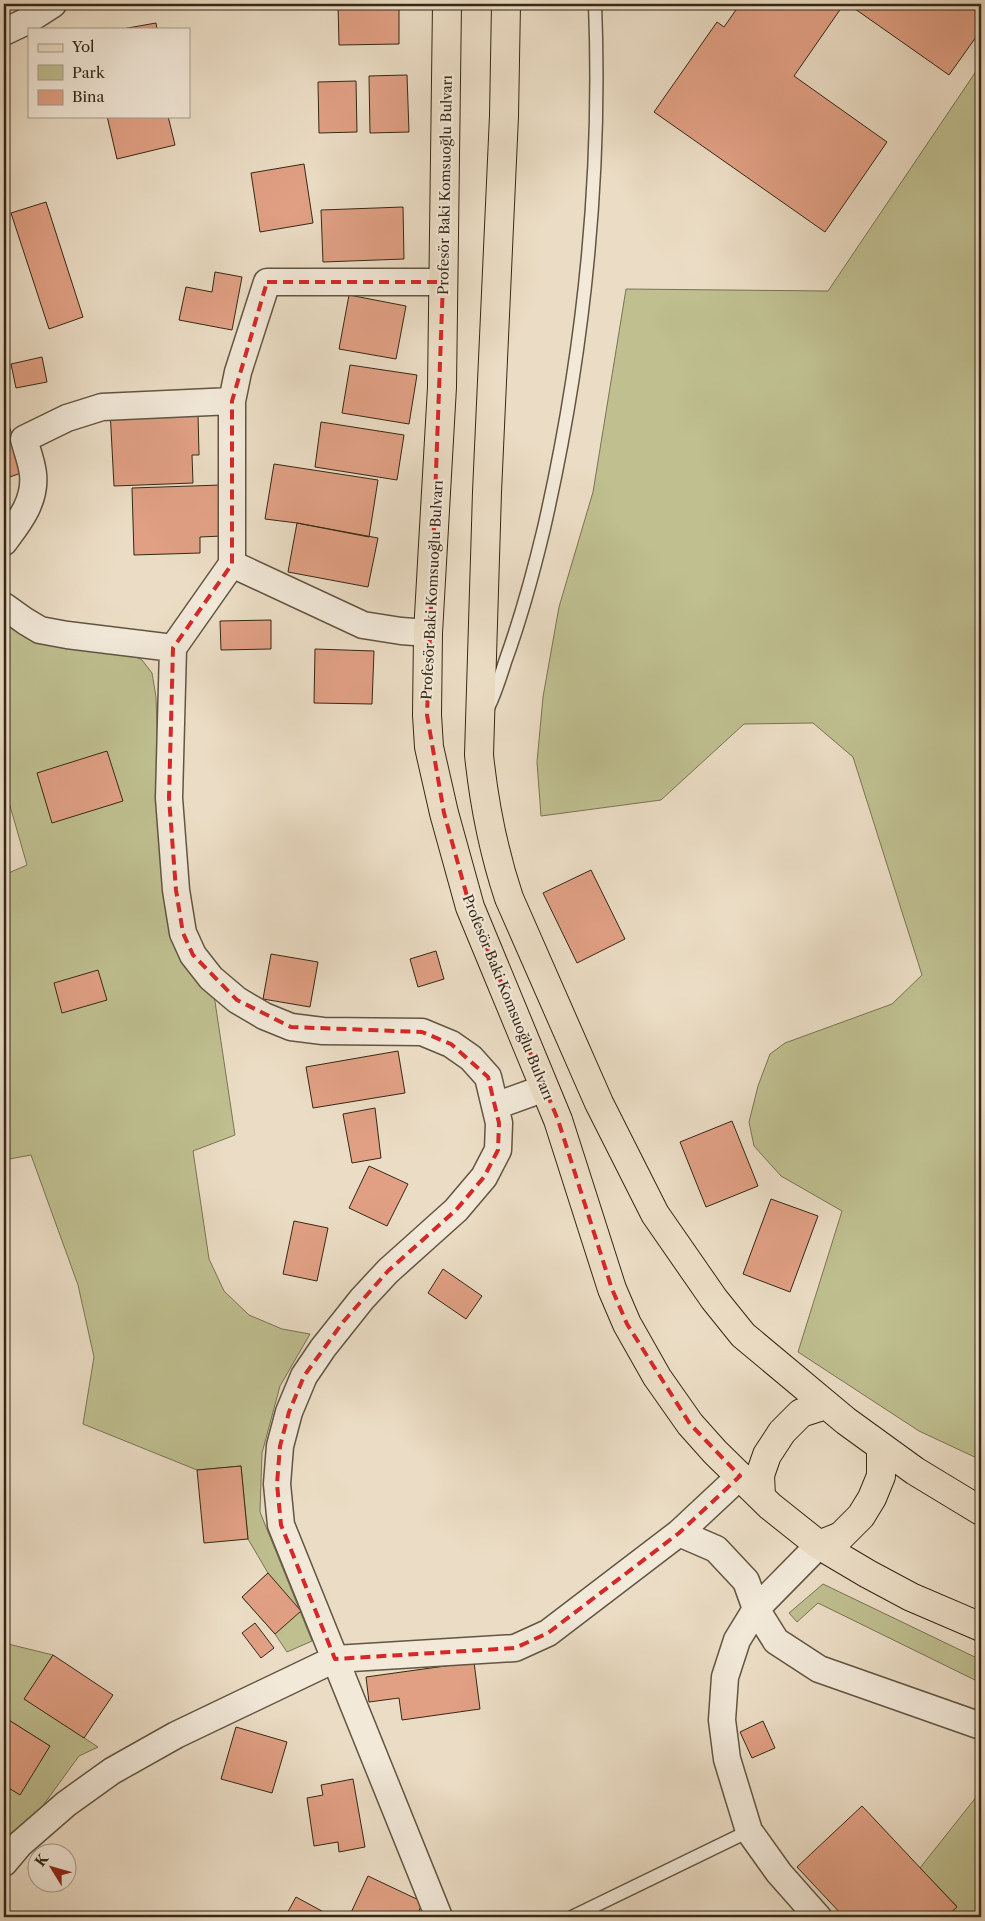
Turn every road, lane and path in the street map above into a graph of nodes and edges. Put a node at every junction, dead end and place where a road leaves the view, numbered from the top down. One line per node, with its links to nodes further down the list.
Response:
1 (53, 4): 5 (street)
2 (447, 4): 6 (main road, Profesör Baki Komsuoğlu Bulvarı)
3 (506, 4): 13 (main road)
4 (595, 4): 13 (lane)
5 (4, 32)
6 (443, 282): 7 (street); 11 (main road, Profesör Baki Komsuoğlu Bulvarı)
7 (232, 401): 8 (street); 9 (street)
8 (4, 542)
9 (232, 564): 11 (street); 12 (street)
10 (4, 606): 12 (street)
11 (428, 633): 14 (main road, Profesör Baki Komsuoğlu Bulvarı)
12 (173, 648): 15 (street)
13 (480, 724): 16 (main road)
14 (545, 1088): 15 (street); 18 (main road, Profesör Baki Komsuoğlu Bulvarı)
15 (495, 1106): 25 (street)
16 (826, 1405): 17 (main road); 19 (main road)
17 (881, 1447): 20 (main road); 22 (main road)
18 (740, 1476): 19 (main road, Profesör Baki Komsuoğlu Bulvarı); 21 (street)
19 (761, 1496): 22 (main road, Profesör Baki Komsuoğlu Bulvarı)
20 (981, 1511)
21 (679, 1533): 23 (street); 25 (street)
22 (819, 1545): 23 (street); 24 (main road, Profesör Baki Komsuoğlu Bulvarı)
23 (756, 1609): 26 (street); 27 (street)
24 (981, 1627)
25 (335, 1659): 28 (street); 29 (street)
26 (981, 1726)
27 (749, 1831): 30 (lane); 31 (street)
28 (4, 1863)
29 (440, 1917)
30 (572, 1917)
31 (818, 1917)

